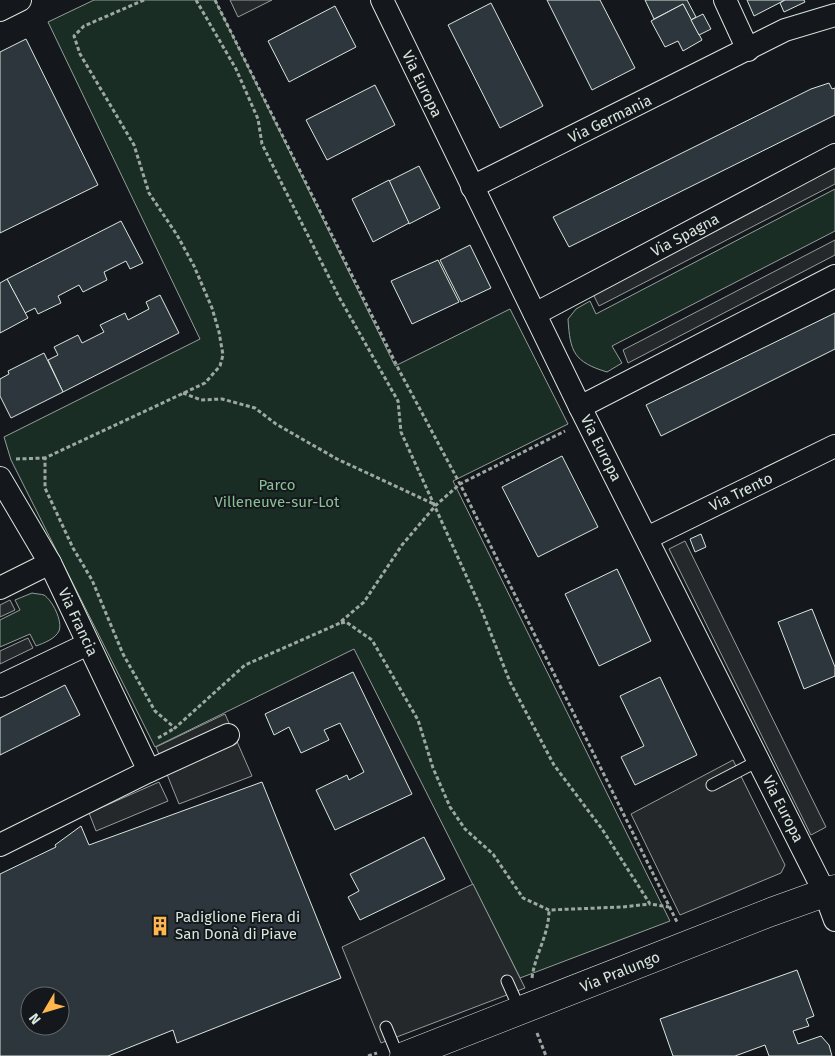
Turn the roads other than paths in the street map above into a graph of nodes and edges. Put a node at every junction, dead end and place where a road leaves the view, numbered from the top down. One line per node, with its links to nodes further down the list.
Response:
1 (20, 0): 4 (street)
2 (382, 0): 8 (street, Via Europa)
3 (725, 0): 6 (street)
4 (0, 10)
5 (835, 15): 6 (street, Via Germania)
6 (748, 50): 8 (street, Via Germania)
7 (835, 155): 10 (street, Via Spagna)
8 (472, 187): 10 (street, Via Europa)
9 (835, 276): 11 (street)
10 (535, 314): 11 (street, Via Europa)
11 (580, 407): 14 (street, Via Europa)
12 (835, 446): 14 (street, Via Trento)
13 (6, 469): 15 (street, Via Francia)
14 (647, 538): 20 (street, Via Europa)
15 (50, 563): 16 (street); 17 (street, Via Francia)
16 (0, 588)
17 (88, 644): 18 (street); 21 (street, Via Francia)
18 (0, 686)
19 (228, 736): 21 (street)
20 (758, 761): 22 (lane); 24 (street, Via Europa)
21 (149, 770): 23 (street)
22 (712, 785)
23 (0, 845)
24 (830, 891): 25 (street, Via Europa); 27 (street, Via Pralungo)
25 (835, 920)
26 (507, 981): 27 (lane)
27 (524, 1010): 30 (street, Via Pralungo)
28 (386, 1026): 29 (lane)
29 (398, 1056)
30 (404, 1056)

